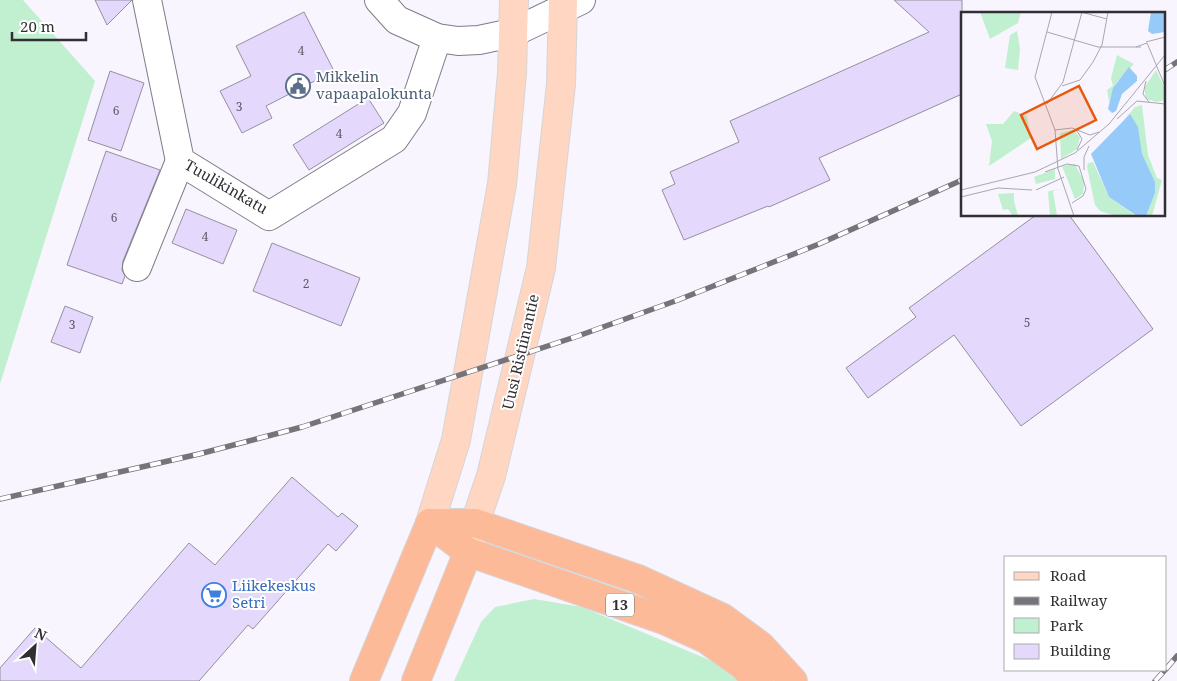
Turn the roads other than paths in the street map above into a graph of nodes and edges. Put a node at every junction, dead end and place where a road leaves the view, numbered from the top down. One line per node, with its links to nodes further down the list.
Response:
1 (147, 0): 7 (street, Tuulikinkatu)
2 (379, 0): 6 (street)
3 (514, 0): 5 (main road)
4 (569, 3): 5 (street); 10 (main road, Uusi Ristiinantie)
5 (512, 32): 6 (street); 9 (main road)
6 (437, 38): 7 (street, Tuulikinkatu)
7 (180, 161): 8 (street)
8 (137, 266)
9 (430, 523): 10 (highway); 11 (highway); 12 (highway)
10 (476, 523): 11 (main road, Uusi Ristiinantie); 15 (highway)
11 (468, 552): 13 (highway, Uusi Ristiinantie); 14 (highway, 13)
12 (364, 681)
13 (416, 681)
14 (759, 681)
15 (793, 681)

